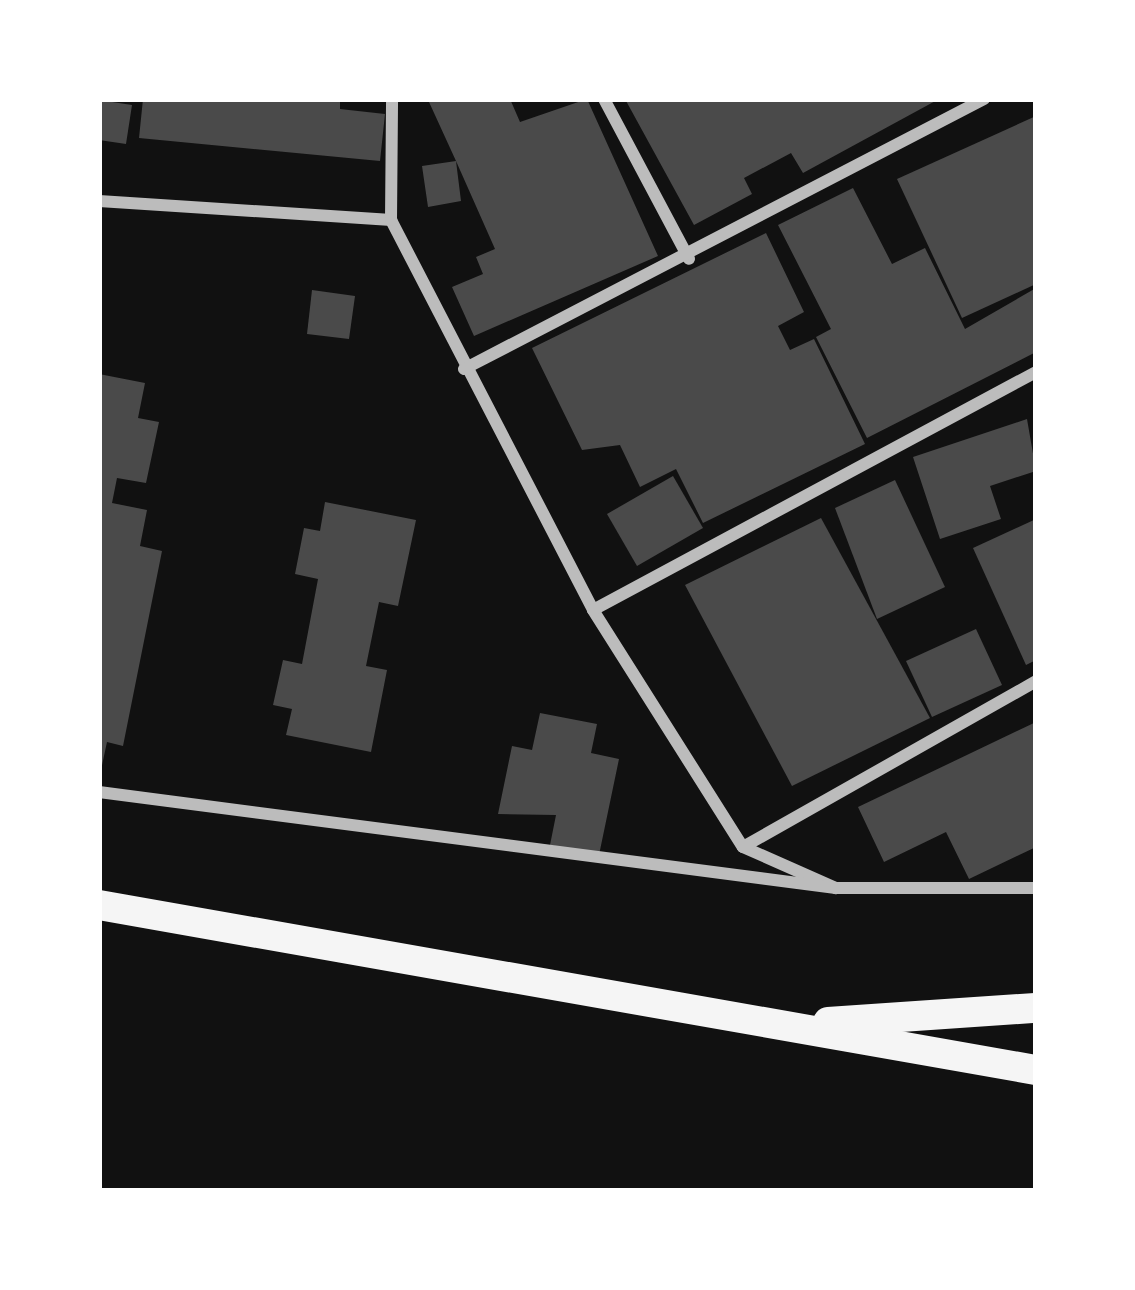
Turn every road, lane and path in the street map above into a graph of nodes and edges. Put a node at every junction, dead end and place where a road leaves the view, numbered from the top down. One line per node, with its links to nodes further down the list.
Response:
1 (392, 99): 5 (street)
2 (604, 99): 6 (street)
3 (984, 99): 6 (street)
4 (99, 201): 5 (street)
5 (391, 220): 7 (street)
6 (689, 259): 7 (street)
7 (464, 369): 9 (street)
8 (1036, 371): 9 (street)
9 (593, 610): 12 (street)
10 (1036, 681): 12 (street)
11 (99, 792): 13 (street)
12 (743, 847): 13 (street)
13 (836, 888): 14 (street)
14 (1036, 888)
15 (99, 905): 17 (main road)
16 (1036, 1008): 17 (main road)
17 (768, 1024): 18 (main road)
18 (1036, 1070)

